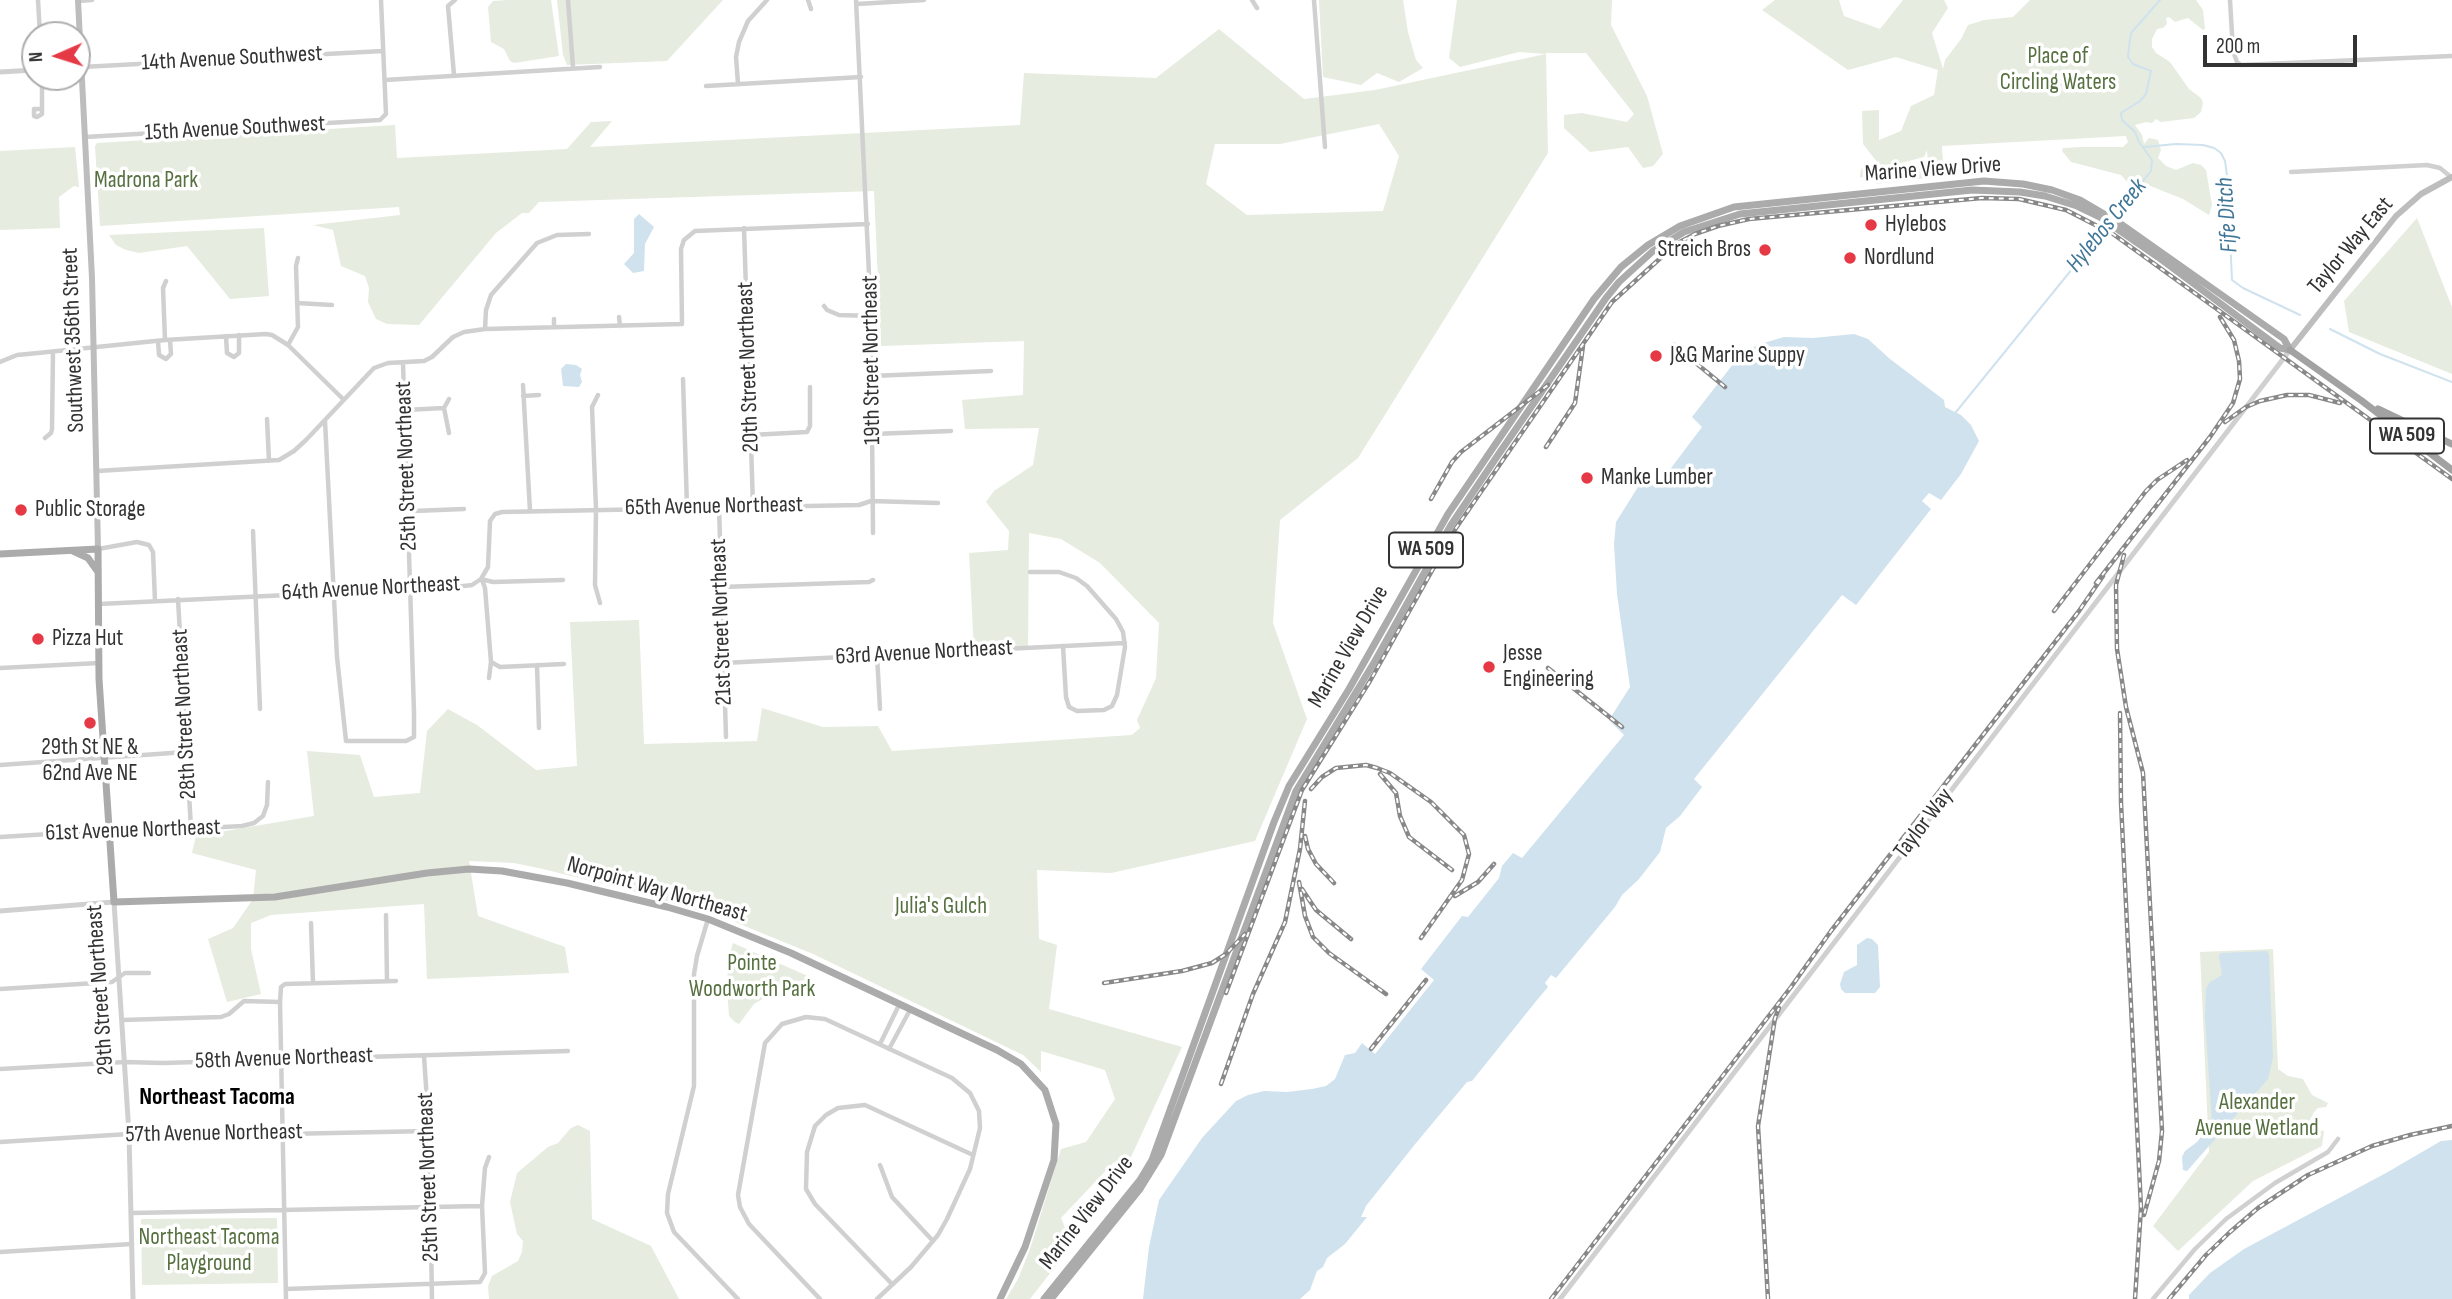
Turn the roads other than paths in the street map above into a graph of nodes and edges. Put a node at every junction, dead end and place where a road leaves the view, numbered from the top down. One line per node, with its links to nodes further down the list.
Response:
1 (38, 0): 16 (street)
2 (78, 0): 3 (street); 17 (main road, Southwest 356th Street)
3 (92, 0)
4 (381, 0): 18 (street)
5 (455, 0): 25 (street)
6 (568, 0): 22 (street)
7 (767, 0): 28 (street)
8 (808, 0): 15 (street)
9 (923, 0): 13 (street)
10 (1252, 0): 14 (street)
11 (1314, 0): 34 (street)
12 (2230, 0): 19 (street)
13 (857, 2): 26 (street, 19th Street Northeast)
14 (1257, 8)
15 (811, 9)
16 (39, 21)
17 (78, 21)
18 (383, 51): 20 (street, 14th Avenue Southwest); 27 (street)
19 (2452, 56)
20 (91, 66)
21 (600, 67): 22 (street)
22 (573, 68): 25 (street)
23 (21, 71): 24 (street)
24 (0, 72)
25 (454, 75): 27 (street)
26 (861, 77): 28 (street); 38 (street, 19th Street Northeast)
27 (384, 80): 33 (street, 15th Avenue Southwest)
28 (738, 84): 29 (street)
29 (706, 86)
30 (43, 91): 32 (street)
31 (81, 91): 33 (main road, Southwest 356th Street)
32 (40, 109)
33 (85, 137): 57 (main road, Southwest 356th Street)
34 (1325, 147)
35 (2291, 172): 36 (street)
36 (2451, 177): 58 (main road, Taylor Way East)
37 (2101, 215): 58 (main road, Marine View Drive / WA 509); 182 (main road, Marine View Drive / WA 509); 183 (main road, Marine View Drive / WA 509)
38 (868, 224): 39 (street); 46 (street, 19th Street Northeast)
39 (744, 228): 49 (street); 80 (street, 20th Street Northeast)
40 (589, 234): 51 (street)
41 (298, 258): 43 (street)
42 (166, 281): 54 (street)
43 (297, 303): 44 (street); 56 (street)
44 (332, 305)
45 (824, 306): 46 (street)
46 (871, 316): 63 (street, 19th Street Northeast)
47 (620, 317): 49 (street)
48 (554, 319): 50 (street)
49 (620, 326): 50 (street)
50 (554, 327): 51 (street)
51 (485, 329): 61 (street)
52 (239, 335): 53 (street); 53 (street); 56 (street)
53 (226, 336): 54 (street)
54 (168, 340): 55 (street); 55 (street)
55 (158, 341): 57 (street)
56 (288, 345): 70 (street)
57 (94, 348): 59 (street); 85 (main road, Southwest 356th Street)
58 (2290, 350): 72 (highway, WA 509); 184 (street, Taylor Way)
59 (53, 352): 60 (street); 81 (street)
60 (0, 362)
61 (403, 363): 70 (street); 74 (street, 25th Street Northeast)
62 (992, 371): 63 (street)
63 (872, 376): 79 (street, 19th Street Northeast)
64 (682, 379): 90 (street)
65 (523, 385): 69 (street)
66 (810, 387): 80 (street)
67 (539, 395): 69 (street)
68 (598, 395): 92 (street)
69 (523, 396): 93 (street)
70 (343, 399): 76 (street)
71 (449, 399): 73 (street)
72 (2362, 401): 82 (highway, WA 509); 84 (highway, WA 509)
73 (444, 408): 74 (street); 78 (street)
74 (405, 410): 94 (street, 25th Street Northeast)
75 (267, 419): 83 (street)
76 (325, 420): 83 (street); 107 (street)
77 (951, 431): 79 (street)
78 (449, 433)
79 (873, 434): 86 (street, 19th Street Northeast)
80 (751, 435): 89 (street, 20th Street Northeast)
81 (45, 438)
82 (2452, 444)
83 (269, 461): 85 (street)
84 (2452, 470)
85 (97, 471): 97 (main road, Southwest 356th Street)
86 (871, 501): 87 (street, 65th Avenue Northeast); 89 (street, 65th Avenue Northeast); 96 (street, 19th Street Northeast)
87 (938, 503)
88 (719, 506): 89 (street, 65th Avenue Northeast); 90 (street, 65th Avenue Northeast); 105 (street, 21st Street Northeast)
89 (753, 506)
90 (687, 507): 92 (street, 65th Avenue Northeast)
91 (464, 509): 94 (street)
92 (596, 509): 93 (street, 65th Avenue Northeast); 111 (street)
93 (530, 511): 102 (street, 65th Avenue Northeast)
94 (409, 515): 106 (street, 25th Street Northeast)
95 (253, 531): 108 (street)
96 (873, 533)
97 (98, 548): 98 (main road); 101 (main road, Southwest 356th Street); 110 (street)
98 (70, 550): 99 (main road); 101 (main road)
99 (0, 554)
100 (1030, 572): 113 (street)
101 (98, 573): 112 (main road, Southwest 356th Street)
102 (481, 579): 103 (street, 64th Avenue Northeast); 106 (street, 64th Avenue Northeast); 116 (street)
103 (563, 580)
104 (873, 580): 105 (street)
105 (721, 587): 118 (street, 21st Street Northeast)
106 (411, 588): 107 (street, 64th Avenue Northeast); 107 (street, 25th Street Northeast)
107 (333, 591): 108 (street, 64th Avenue Northeast)
108 (256, 595): 109 (street, 64th Avenue Northeast); 124 (street)
109 (178, 599): 110 (street, 64th Avenue Northeast); 128 (street, 28th Street Northeast)
110 (155, 601): 112 (street, 64th Avenue Northeast)
111 (600, 603)
112 (98, 604): 117 (main road, Southwest 356th Street)
113 (1125, 643): 114 (street, 63rd Avenue Northeast); 114 (street)
114 (1063, 646): 115 (street, 63rd Avenue Northeast)
115 (877, 655): 118 (street, 63rd Avenue Northeast); 125 (street)
116 (491, 662): 120 (street); 122 (street)
117 (99, 663): 121 (street); 123 (main road, Southwest 356th Street)
118 (723, 663): 127 (street, 21st Street Northeast)
119 (564, 664): 120 (street)
120 (537, 665): 126 (street)
121 (0, 668)
122 (489, 678)
123 (99, 679): 129 (main road, 29th Street Northeast)
124 (260, 709)
125 (880, 709)
126 (539, 729)
127 (726, 737)
128 (186, 752): 129 (street); 132 (street, 28th Street Northeast)
129 (103, 758): 130 (street); 133 (main road, 29th Street Northeast)
130 (0, 765)
131 (268, 782): 132 (street, 61st Avenue Northeast)
132 (191, 829): 133 (street, 61st Avenue Northeast)
133 (108, 833): 134 (street, 61st Avenue Northeast); 135 (main road, 29th Street Northeast)
134 (0, 837)
135 (114, 902): 136 (street, Norpoint Way Northeast); 138 (main road, Norpoint Way Northeast); 141 (street, 29th Street Northeast)
136 (0, 911)
137 (386, 915): 142 (street)
138 (708, 919): 147 (main road, Norpoint Way Northeast); 178 (street)
139 (311, 923): 144 (street)
140 (149, 973): 141 (street)
141 (119, 979): 145 (street); 149 (street, 29th Street Northeast)
142 (387, 981): 143 (street); 144 (street)
143 (396, 981)
144 (313, 983): 146 (street)
145 (0, 989)
146 (279, 1002): 149 (street); 154 (street)
147 (900, 1005): 148 (main road, Norpoint Way Northeast); 150 (street)
148 (910, 1010): 151 (street); 181 (main road, Norpoint Way Northeast)
149 (122, 1020): 155 (street, 29th Street Northeast)
150 (880, 1044): 151 (street); 179 (street)
151 (889, 1049): 162 (street)
152 (568, 1051): 153 (street, 58th Avenue Northeast)
153 (424, 1056): 154 (street, 58th Avenue Northeast); 157 (street, 25th Street Northeast)
154 (282, 1058): 155 (street, 58th Avenue Northeast); 158 (street)
155 (125, 1062): 156 (street, 58th Avenue Northeast); 159 (street, 29th Street Northeast)
156 (0, 1069)
157 (429, 1131): 158 (street, 57th Avenue Northeast); 166 (street, 25th Street Northeast)
158 (283, 1134): 159 (street, 57th Avenue Northeast); 167 (street)
159 (130, 1135): 161 (street, 57th Avenue Northeast); 168 (street, 29th Street Northeast)
160 (2337, 1139): 185 (street)
161 (0, 1142)
162 (974, 1155): 169 (street); 172 (street)
163 (489, 1157): 165 (street)
164 (880, 1166): 169 (street)
165 (482, 1206): 166 (street); 173 (street)
166 (429, 1207): 167 (street); 173 (street, 25th Street Northeast)
167 (284, 1211): 168 (street); 174 (street)
168 (132, 1213): 170 (street, 29th Street Northeast)
169 (933, 1241): 172 (street)
170 (133, 1244): 171 (street); 175 (street, 29th Street Northeast)
171 (0, 1252)
172 (891, 1284): 180 (street)
173 (432, 1285): 174 (street); 177 (street, 25th Street Northeast)
174 (286, 1289): 176 (street)
175 (133, 1299)
176 (286, 1299)
177 (432, 1299)
178 (738, 1299)
179 (820, 1299)
180 (877, 1299)
181 (1000, 1299)
182 (1044, 1299)
183 (1051, 1299)
184 (1560, 1299)
185 (2153, 1299)

